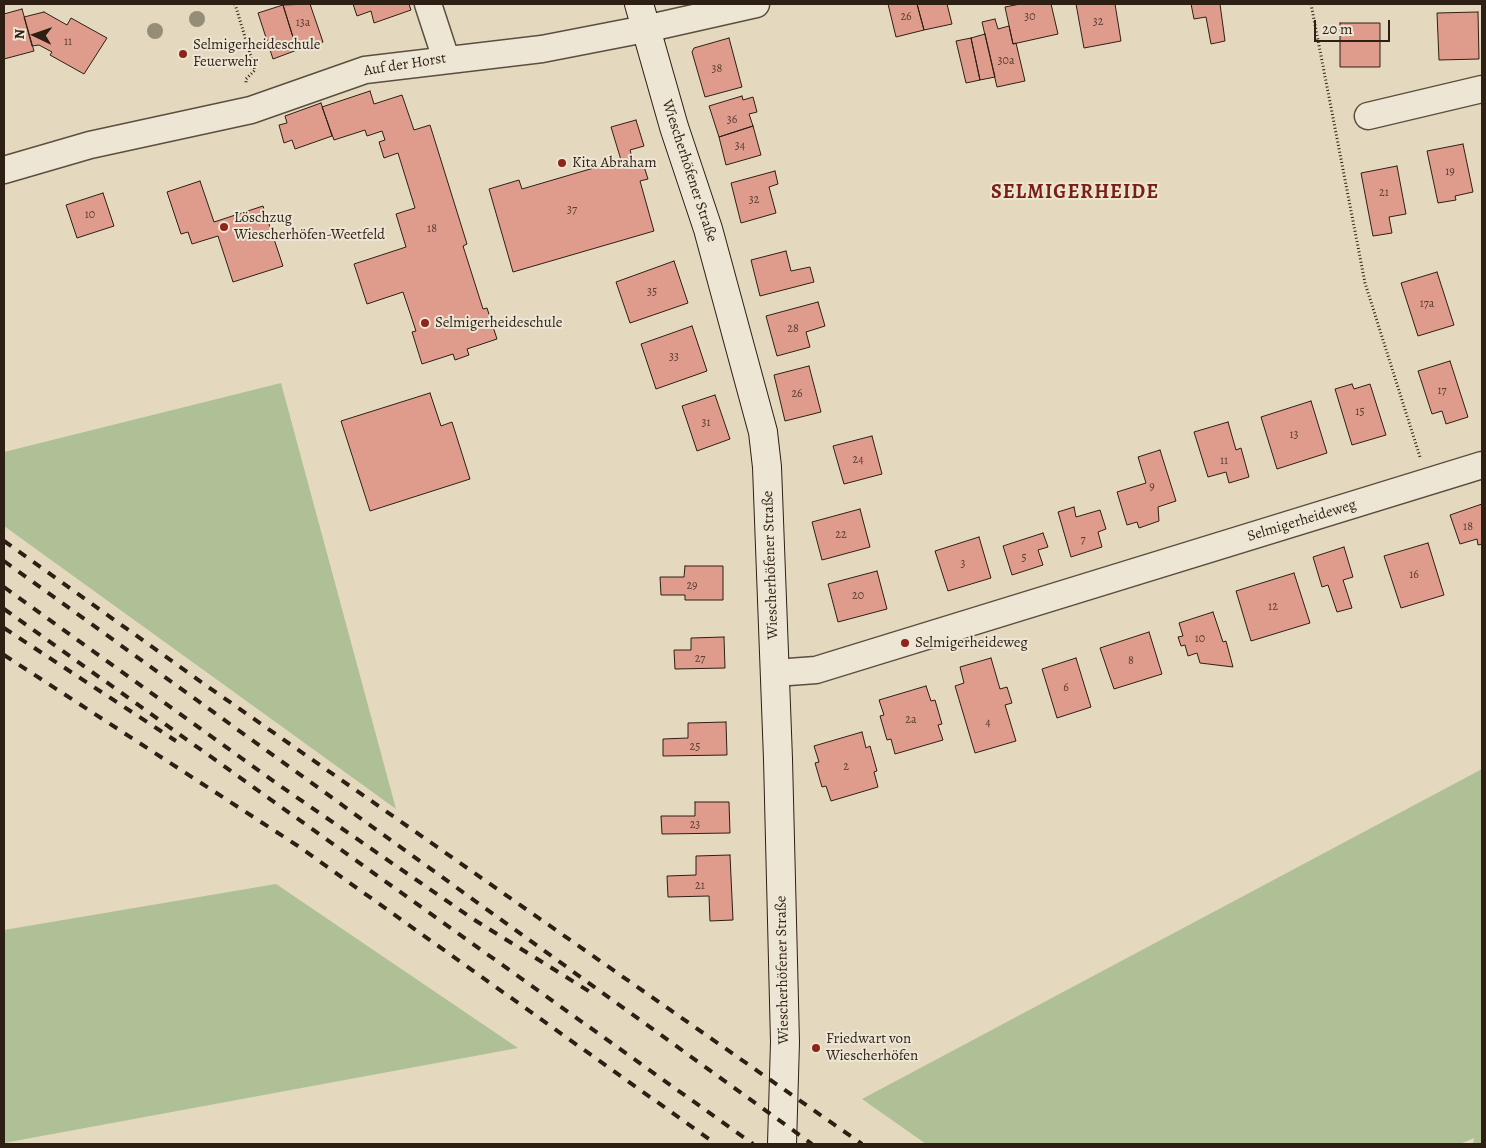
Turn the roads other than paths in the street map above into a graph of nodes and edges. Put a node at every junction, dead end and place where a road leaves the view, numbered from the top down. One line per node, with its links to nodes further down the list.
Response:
1 (428, 4): 4 (street)
2 (756, 4): 3 (street, Auf der Horst)
3 (642, 16): 4 (street, Auf der Horst); 9 (street, Wiescherhöfener Straße)
4 (446, 59): 7 (street, Auf der Horst)
5 (1482, 89): 6 (street)
6 (1368, 116)
7 (4, 170)
8 (1482, 465): 9 (street, Selmigerheideweg)
9 (775, 674): 10 (street, Wiescherhöfener Straße)
10 (782, 1144)

